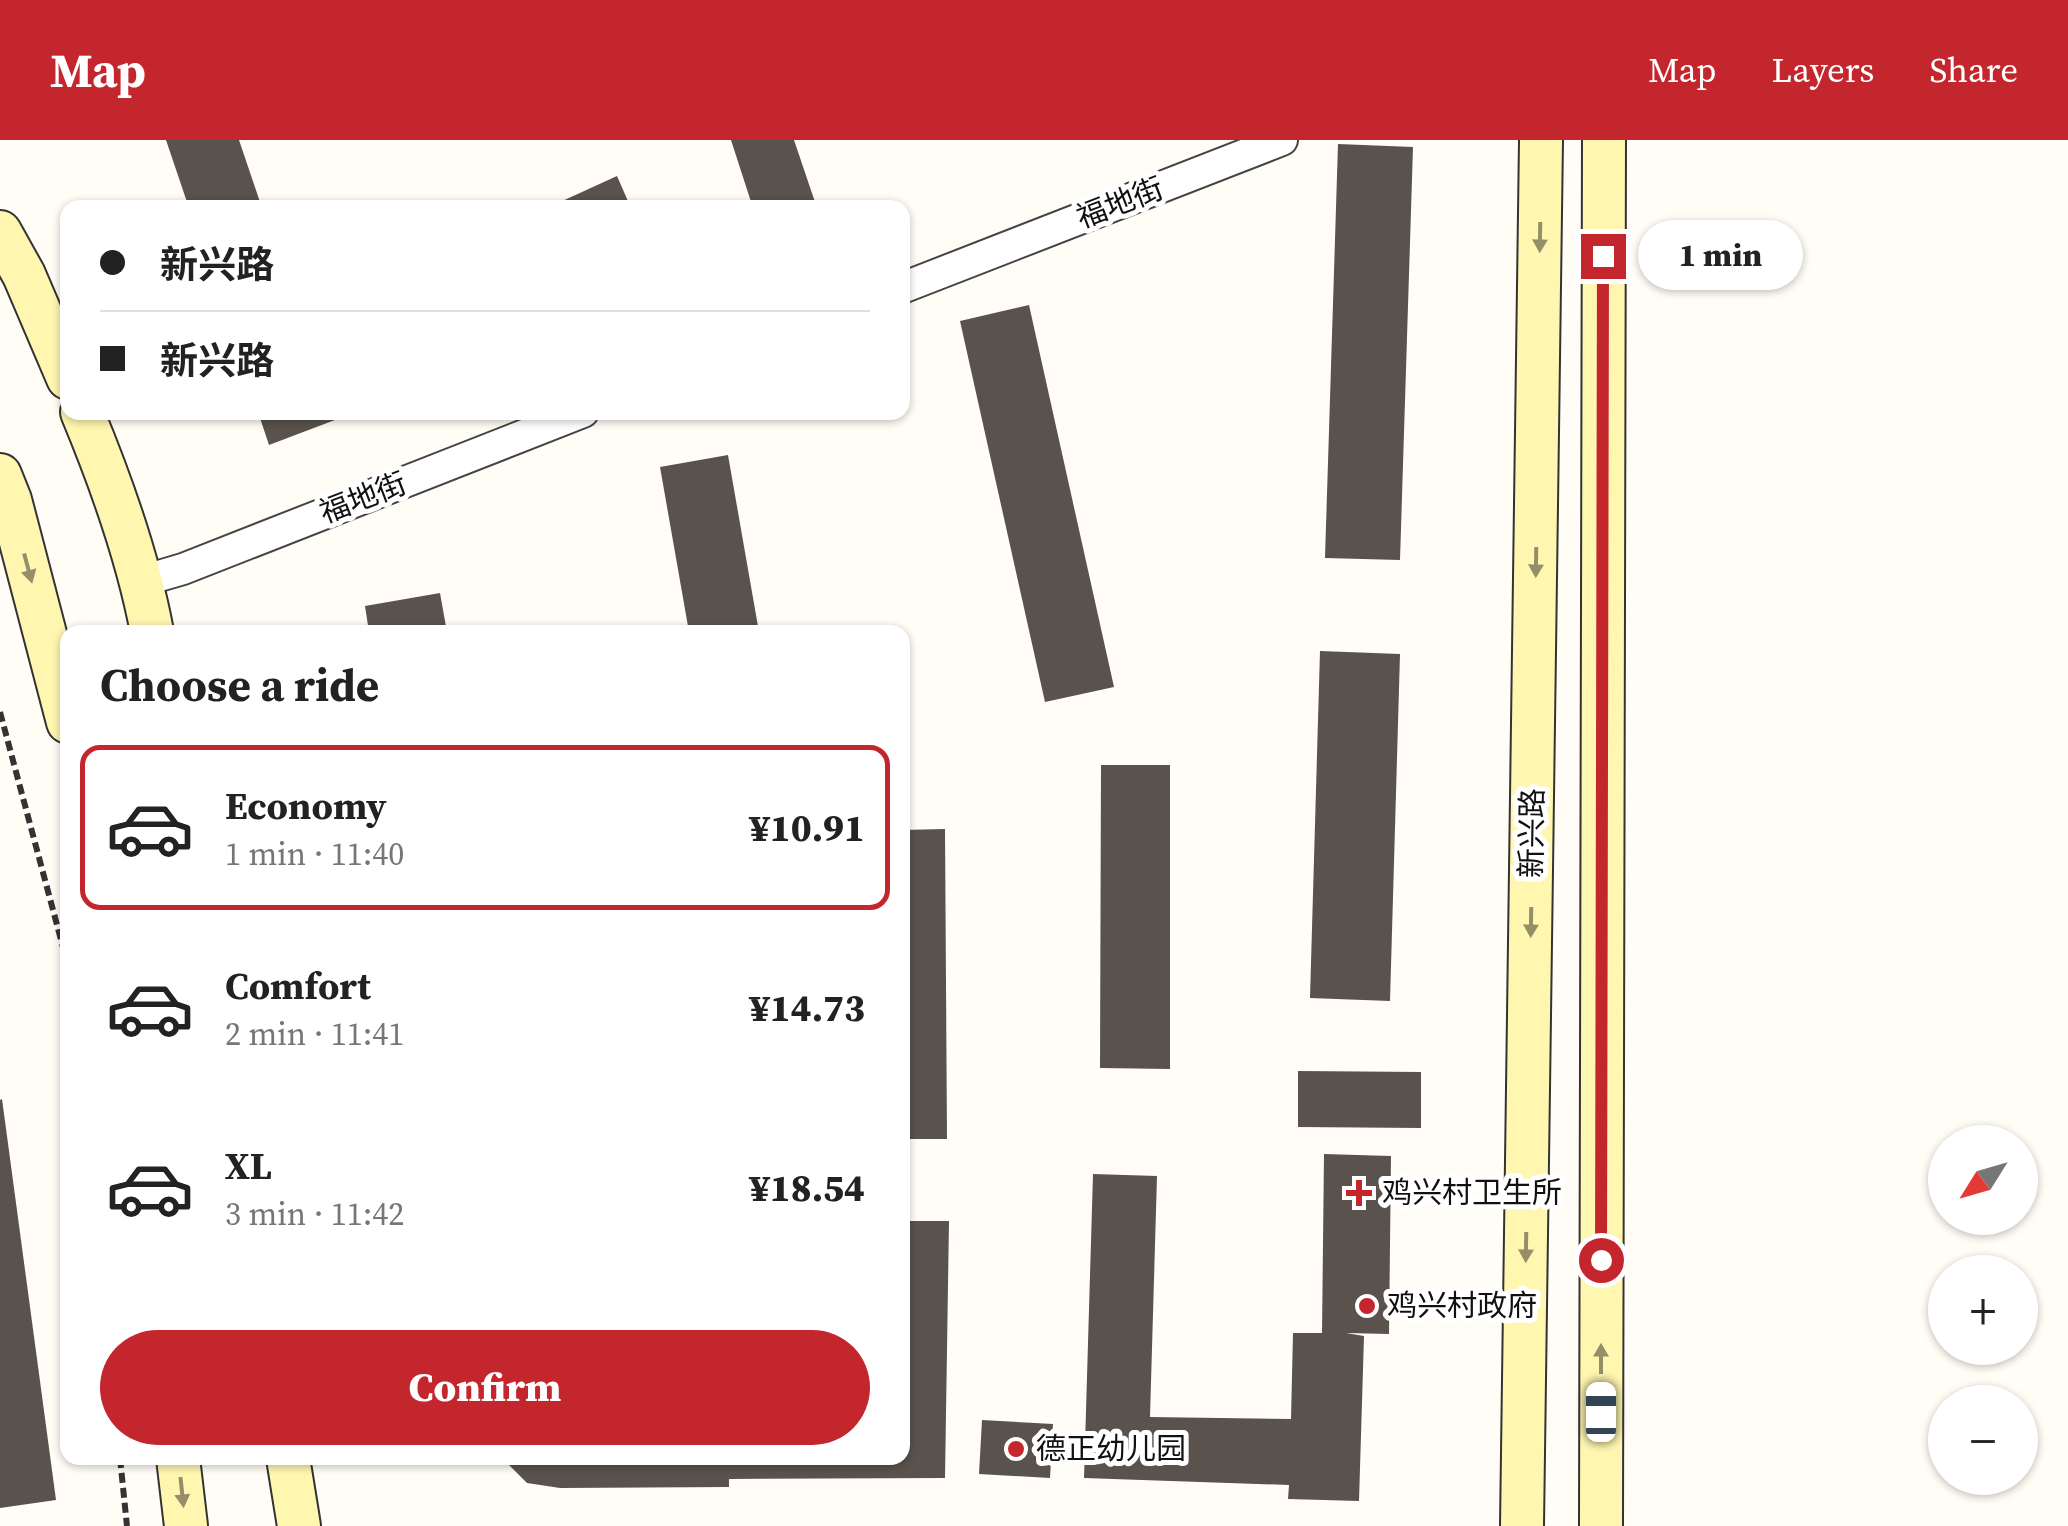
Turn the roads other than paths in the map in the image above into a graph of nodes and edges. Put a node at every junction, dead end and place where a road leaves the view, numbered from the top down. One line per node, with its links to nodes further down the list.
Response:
1 (1282, 140): 5 (street, 福地街)
2 (1542, 140): 17 (main road, 新兴路, one-way to 17)
3 (1604, 140): 18 (main road, one-way to 3)
4 (0, 232): 6 (main road)
5 (910, 285)
6 (60, 359)
7 (85, 420): 10 (main road)
8 (563, 420): 10 (street, 福地街)
9 (0, 475): 12 (main road, one-way to 12)
10 (142, 581): 11 (main road)
11 (151, 625)
12 (60, 691)
13 (179, 1465): 15 (main road, one-way to 15)
14 (289, 1465): 16 (main road)
15 (186, 1526)
16 (299, 1526)
17 (1522, 1526)
18 (1601, 1526)

